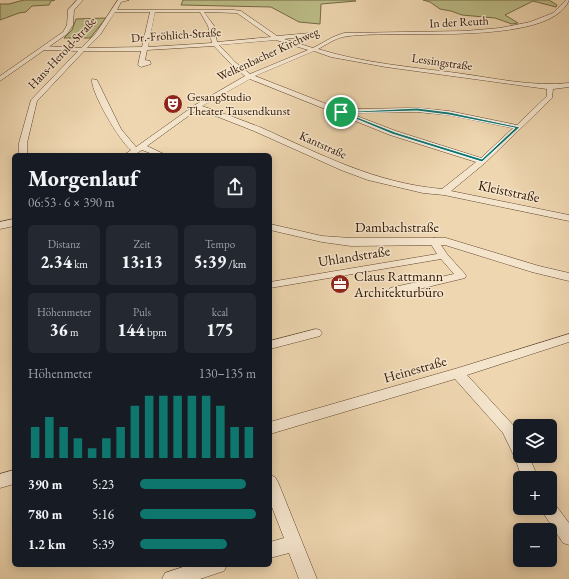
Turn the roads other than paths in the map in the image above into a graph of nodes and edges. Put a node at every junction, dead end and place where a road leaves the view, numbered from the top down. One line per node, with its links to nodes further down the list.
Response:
1 (84, 0): 4 (street)
2 (127, 0): 5 (street, Hans-Herold-Straße)
3 (568, 0): 9 (street, In der Reuth)
4 (79, 2): 12 (street)
5 (114, 11): 6 (street); 14 (street, Hans-Herold-Straße)
6 (153, 11): 7 (street); 13 (street)
7 (201, 11): 10 (street); 11 (street)
8 (309, 34): 10 (street, Dr.-Fröhlich-Straße)
9 (342, 35): 15 (street, Welkenbacher Kirchweg)
10 (276, 38): 11 (street, Dr.-Fröhlich-Straße); 15 (street, Lessingstraße)
11 (215, 44): 13 (street, Dr.-Fröhlich-Straße); 17 (street)
12 (44, 48): 14 (street, Dr.-Fröhlich-Straße); 18 (street)
13 (144, 49): 14 (street, Dr.-Fröhlich-Straße); 16 (street)
14 (82, 50): 26 (street, Hans-Herold-Straße)
15 (312, 50): 17 (street, Welkenbacher Kirchweg); 21 (street, Lessingstraße)
16 (142, 62)
17 (249, 76): 22 (street, Welkenbacher Kirchweg); 23 (street)
18 (0, 79)
19 (94, 80): 25 (street)
20 (569, 85): 21 (street, Lessingstraße)
21 (550, 87): 24 (street)
22 (197, 106): 25 (street, Welkenbacher Kirchweg); 30 (street, Kantstraße)
23 (341, 112): 24 (street); 29 (street)
24 (518, 127): 29 (street)
25 (139, 149): 27 (street, Welkenbacher Kirchweg); 28 (street)
26 (23, 153)
27 (132, 153)
28 (154, 153)
29 (482, 161): 30 (street)
30 (444, 192): 31 (street, Kleiststraße)
31 (569, 218)
32 (272, 227): 33 (street, Dambachstraße)
33 (434, 241): 34 (street); 35 (street, Dambachstraße)
34 (443, 256): 36 (street, Uhlandstraße); 37 (street)
35 (569, 277)
36 (272, 284)
37 (394, 291)
38 (316, 334): 40 (street)
39 (569, 338): 41 (street, Heinestraße)
40 (272, 345)
41 (458, 373): 42 (street, Heinestraße); 43 (street)
42 (272, 427)
43 (513, 439)
44 (12, 478): 45 (street)
45 (0, 481)
46 (272, 487): 49 (street)
47 (553, 515): 48 (street)
48 (569, 536)
49 (294, 543): 50 (street); 53 (street)
50 (272, 549)
51 (211, 567): 52 (street)
52 (171, 579)
53 (308, 579)

